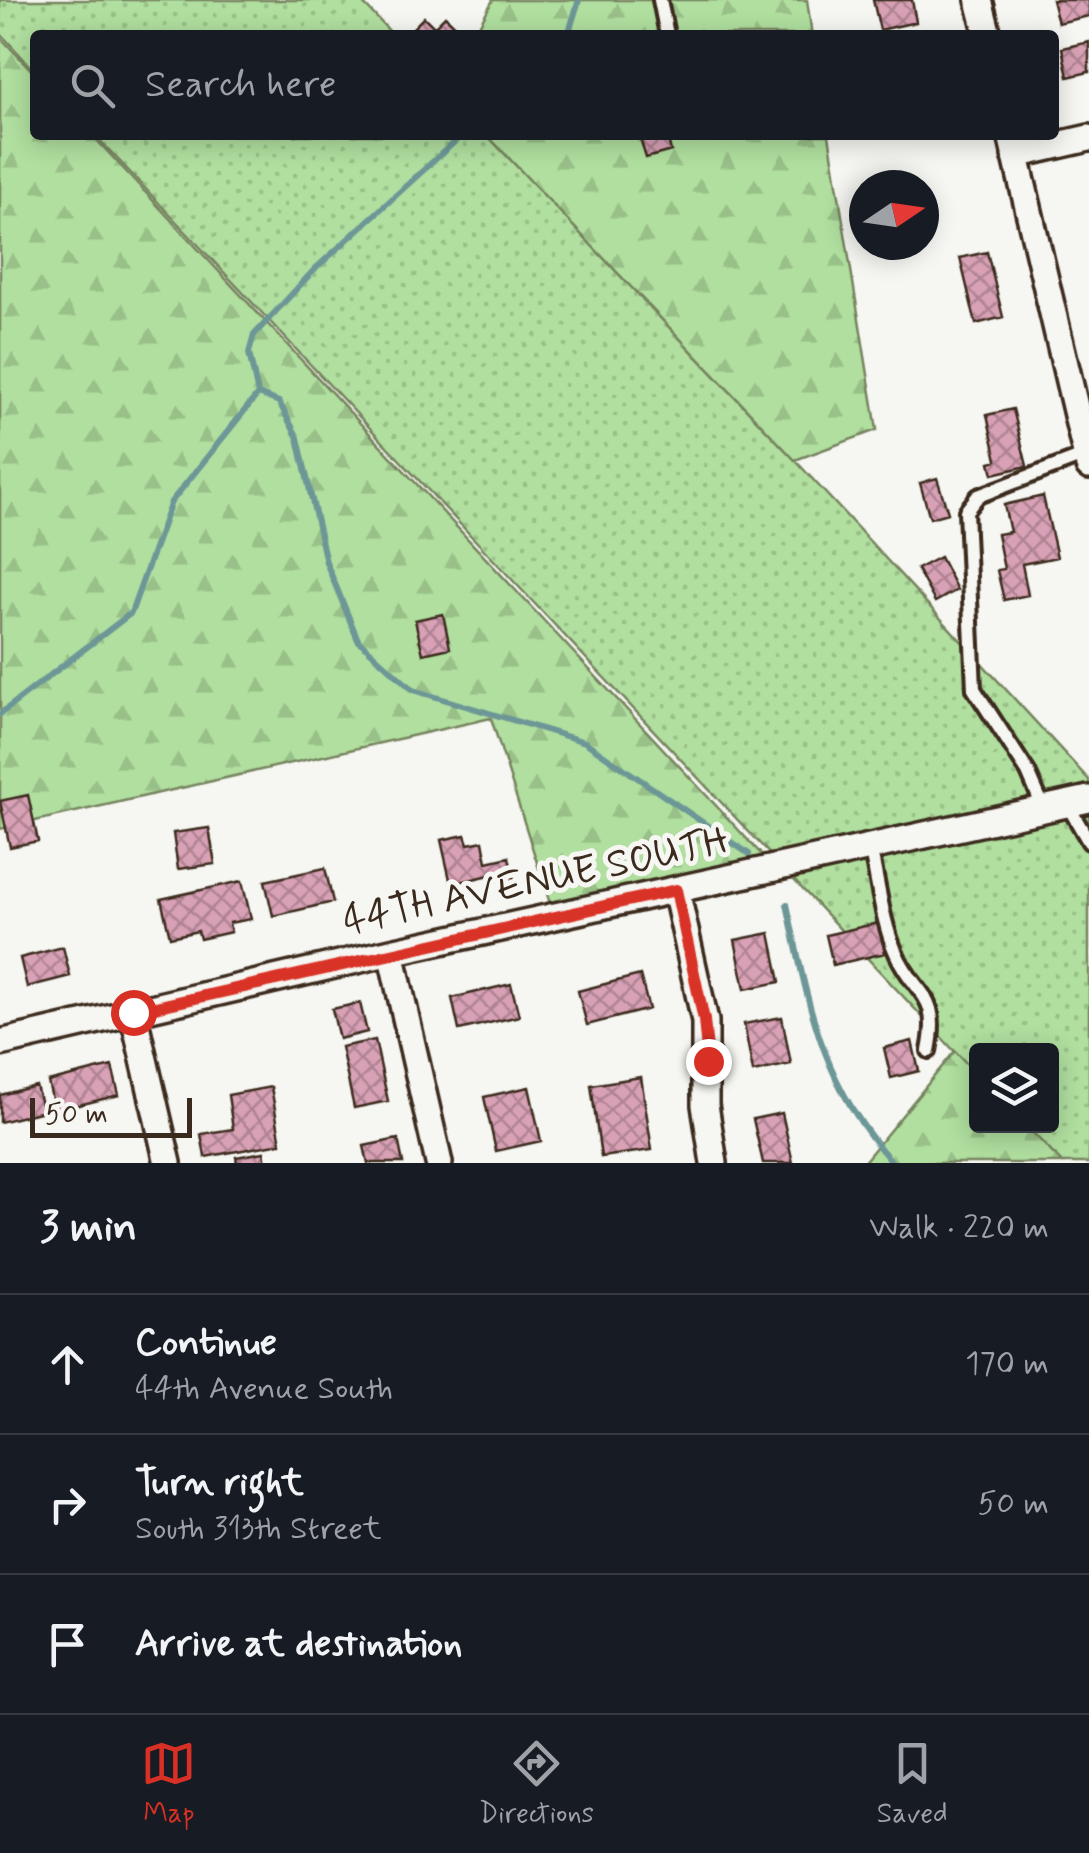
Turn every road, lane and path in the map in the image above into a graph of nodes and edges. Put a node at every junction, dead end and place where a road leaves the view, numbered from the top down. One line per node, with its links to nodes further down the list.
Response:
1 (660, 0): 3 (lane)
2 (980, 0): 4 (street)
3 (666, 30)
4 (987, 30)
5 (1089, 138): 6 (street)
6 (1013, 145): 7 (street)
7 (1088, 461): 8 (lane)
8 (1067, 804): 9 (lane); 10 (street, 44TH AVENUE SOUTH)
9 (1089, 842)
10 (870, 847): 11 (street, 44TH AVENUE SOUTH); 15 (lane)
11 (676, 890): 12 (street, 44TH AVENUE SOUTH); 18 (street)
12 (391, 952): 13 (street, 44TH AVENUE SOUTH); 17 (street)
13 (133, 1012): 14 (street, 44TH AVENUE SOUTH); 16 (street)
14 (0, 1043)
15 (928, 1051)
16 (168, 1163)
17 (438, 1163)
18 (714, 1163)

